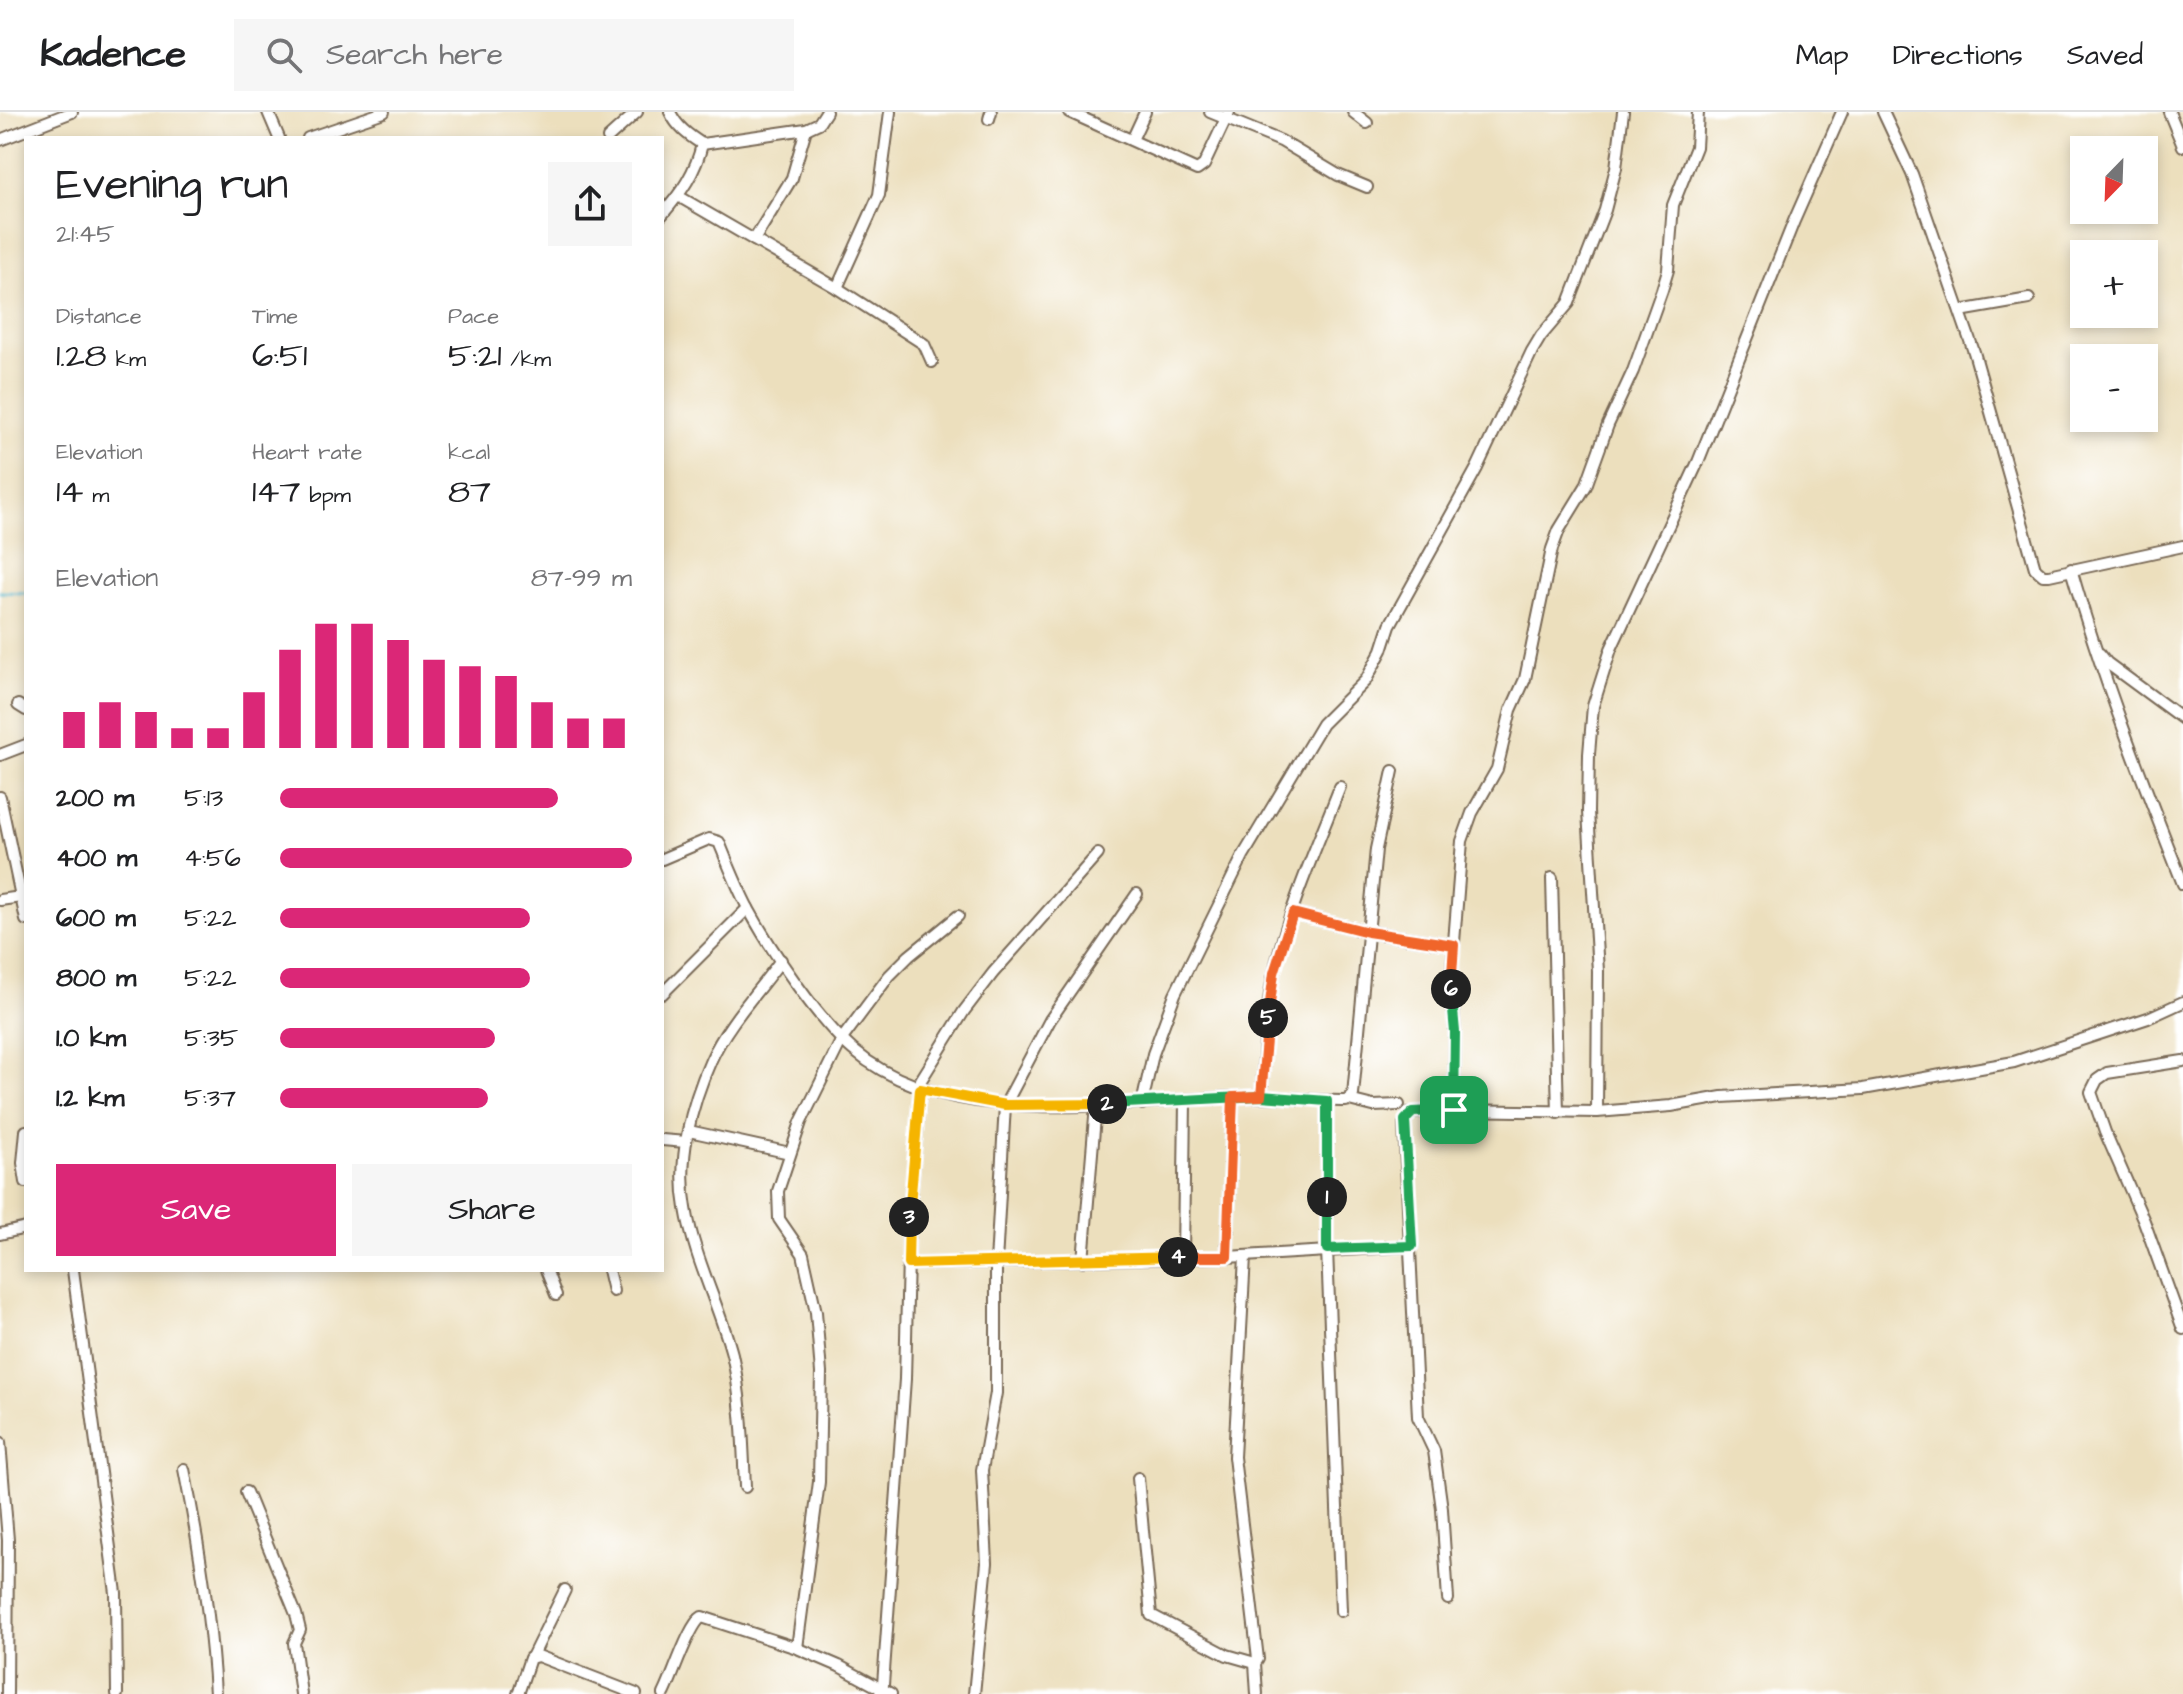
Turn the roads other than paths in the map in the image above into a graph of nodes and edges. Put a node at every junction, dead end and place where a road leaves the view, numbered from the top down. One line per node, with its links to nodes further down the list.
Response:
1 (72, 112): 23 (street)
2 (268, 112): 20 (street)
3 (384, 112): 21 (street)
4 (637, 112): 22 (street)
5 (670, 112): 25 (street)
6 (826, 112): 19 (street)
7 (890, 112): 31 (street)
8 (1070, 112): 24 (street)
9 (1145, 112): 24 (street)
10 (1210, 112): 17 (street)
11 (1353, 112): 18 (street)
12 (1623, 112): 68 (street)
13 (1698, 112): 56 (street)
14 (1842, 112): 73 (street)
15 (1883, 112): 33 (street)
16 (2169, 112): 26 (street)
17 (1227, 116): 24 (street); 27 (street)
18 (1367, 123)
19 (806, 129): 25 (street); 30 (street)
20 (278, 136)
21 (314, 136)
22 (610, 136)
23 (0, 140)
24 (1132, 140)
25 (702, 144): 28 (street)
26 (2183, 146)
27 (1367, 187)
28 (678, 196): 29 (street); 30 (street)
29 (664, 213)
30 (754, 240): 31 (street)
31 (837, 288): 34 (street)
32 (2029, 299): 33 (street)
33 (1960, 311): 36 (street)
34 (932, 362)
35 (2183, 546): 36 (street)
36 (2071, 569): 37 (street)
37 (2092, 643): 38 (street); 47 (street)
38 (2183, 719)
39 (24, 746): 40 (street)
40 (0, 755)
41 (1393, 771): 55 (street)
42 (1340, 787): 53 (street)
43 (0, 797): 49 (street)
44 (1098, 854): 62 (street)
45 (664, 858): 51 (street)
46 (1552, 878): 74 (street)
47 (2183, 884)
48 (1137, 894): 69 (street)
49 (21, 897): 50 (street); 52 (street)
50 (0, 900)
51 (748, 908): 57 (street); 58 (street)
52 (24, 911)
53 (1293, 913): 55 (street); 63 (street)
54 (958, 916): 60 (street)
55 (1368, 932): 56 (street); 65 (street)
56 (1454, 945): 72 (street)
57 (781, 960): 60 (street); 75 (street)
58 (664, 992)
59 (2183, 1002): 73 (street)
60 (842, 1039): 62 (street); 77 (street)
61 (2183, 1061): 93 (street)
62 (920, 1089): 69 (street); 87 (street)
63 (1261, 1096): 64 (street); 67 (street)
64 (1233, 1097): 66 (street); 83 (street)
65 (1349, 1100): 67 (street); 71 (street)
66 (1185, 1101): 68 (street); 82 (street)
67 (1327, 1101): 81 (street)
68 (1142, 1104): 70 (street)
69 (1005, 1105): 70 (street); 86 (street)
70 (1096, 1105): 85 (street)
71 (1399, 1105)
72 (1454, 1110): 74 (street); 80 (street)
73 (1597, 1112): 74 (street)
74 (1558, 1113)
75 (688, 1136): 76 (street); 77 (street); 97 (street)
76 (664, 1140)
77 (790, 1153): 102 (street)
78 (24, 1228): 79 (street)
79 (0, 1234)
80 (1412, 1246): 81 (street); 100 (street)
81 (1327, 1249): 84 (street); 101 (street)
82 (1183, 1257): 83 (street); 85 (street)
83 (1227, 1257): 84 (street)
84 (1245, 1257): 104 (street)
85 (1083, 1261): 86 (street)
86 (996, 1263): 87 (street); 113 (street)
87 (908, 1264): 105 (street)
88 (73, 1272): 107 (street)
89 (547, 1272): 92 (street)
90 (608, 1272): 91 (street)
91 (613, 1291)
92 (556, 1295)
93 (2183, 1329)
94 (0, 1442): 106 (street)
95 (184, 1469): 108 (street)
96 (1138, 1478): 104 (street)
97 (745, 1487)
98 (246, 1492): 109 (street)
99 (565, 1590): 103 (street)
100 (1448, 1599)
101 (1341, 1611)
102 (797, 1648): 105 (street); 112 (street)
103 (532, 1657): 110 (street); 111 (street)
104 (1255, 1663): 114 (street)
105 (885, 1693)
106 (7, 1694)
107 (117, 1694)
108 (215, 1694)
109 (301, 1694)
110 (518, 1694)
111 (636, 1694)
112 (664, 1694)
113 (974, 1694)
114 (1257, 1694)

